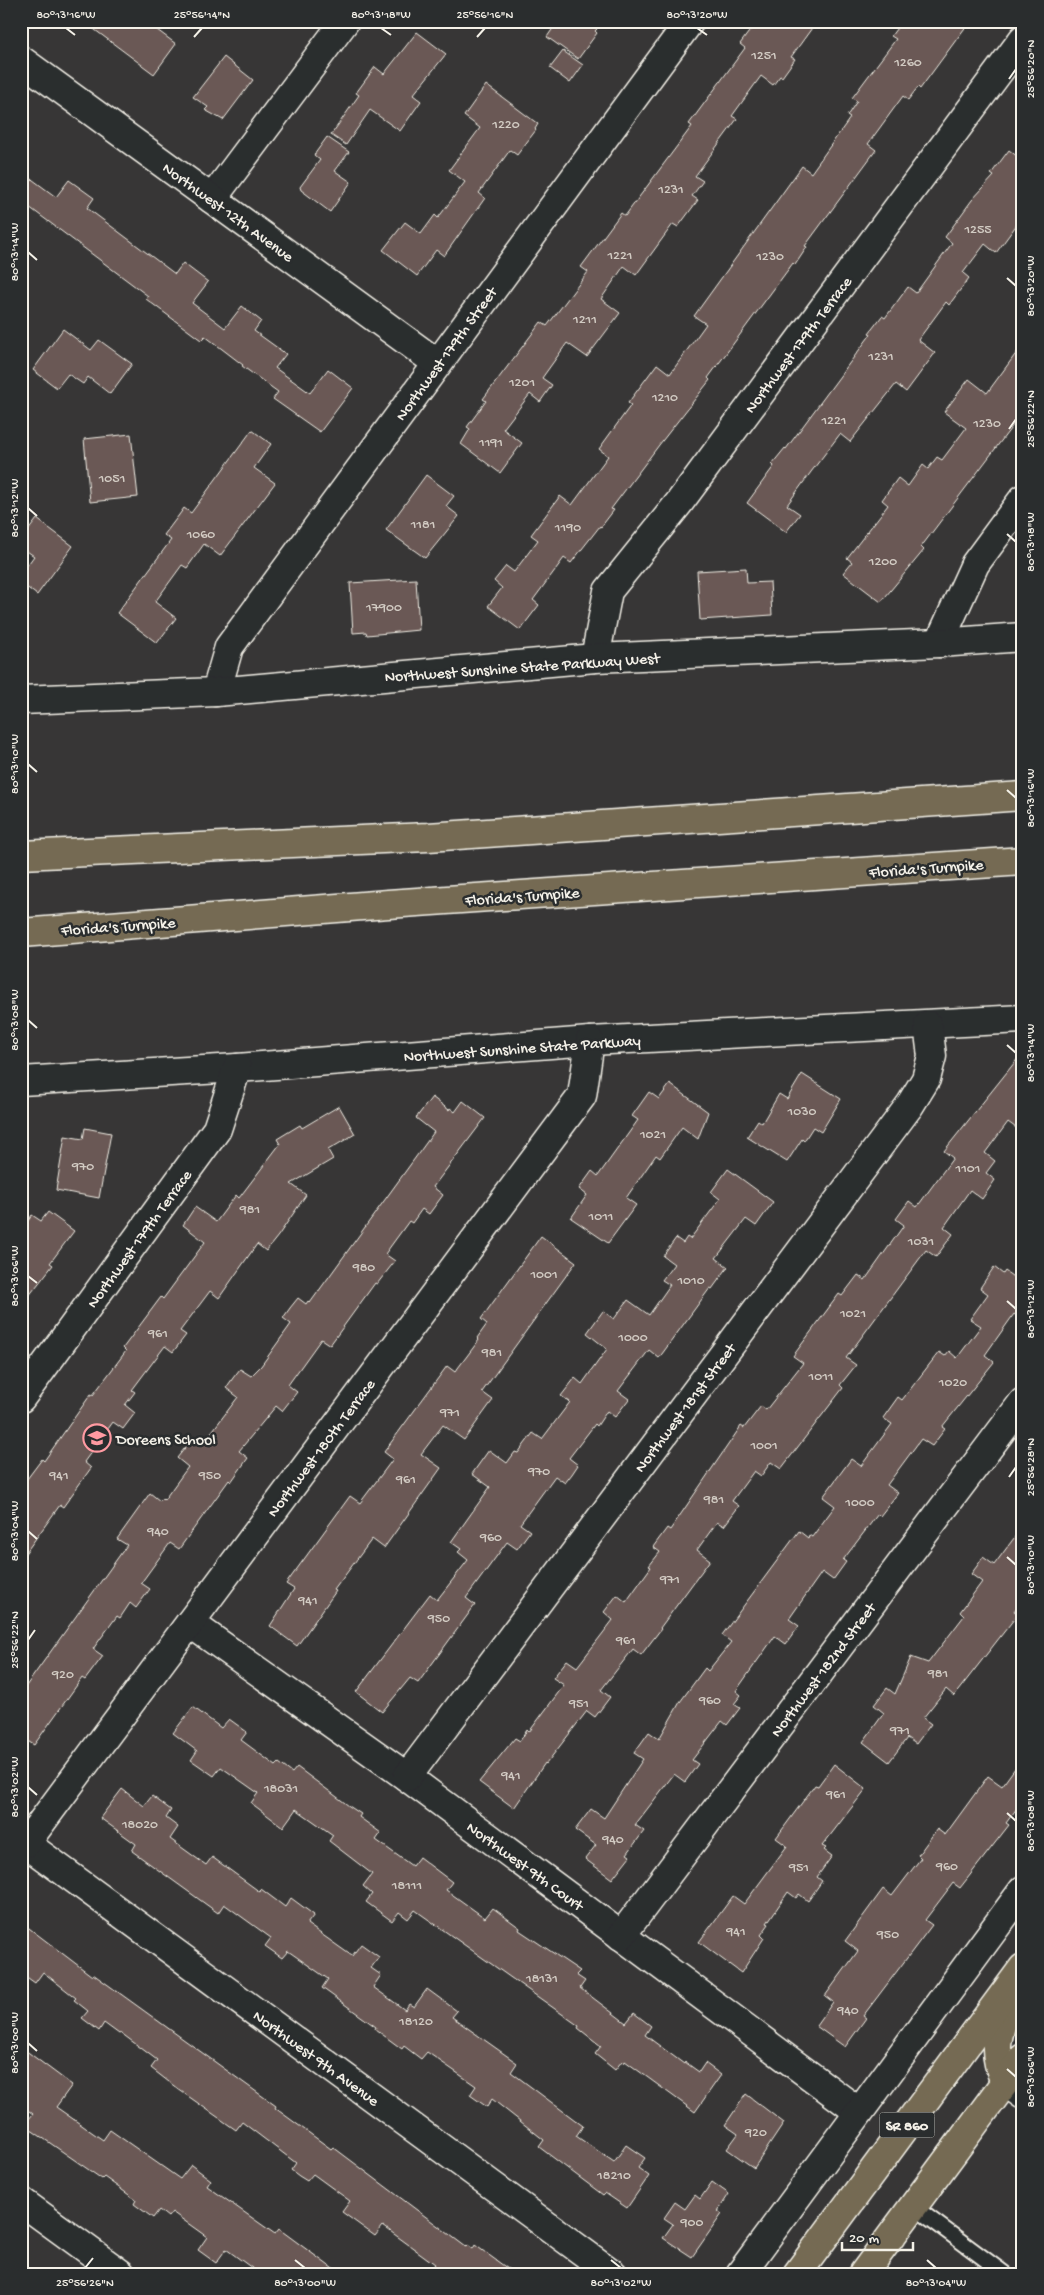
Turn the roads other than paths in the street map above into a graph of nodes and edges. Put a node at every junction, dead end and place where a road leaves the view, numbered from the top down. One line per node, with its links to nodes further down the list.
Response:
1 (345, 21): 5 (street)
2 (690, 21): 6 (street, Northwest 179th Street)
3 (1023, 39): 10 (street, Northwest 179th Terrace)
4 (21, 60): 5 (street, Northwest 12th Avenue)
5 (212, 199): 6 (street, Northwest 12th Avenue)
6 (437, 363): 11 (street, Northwest 179th Street)
7 (1023, 499): 9 (street)
8 (1023, 637): 9 (street, Northwest Sunshine State Parkway West)
9 (939, 644): 10 (street, Northwest Sunshine State Parkway West)
10 (595, 658): 11 (street, Northwest Sunshine State Parkway West)
11 (216, 692): 12 (street, Northwest Sunshine State Parkway West)
12 (21, 700)
13 (1023, 796): 14 (main road)
14 (21, 855)
15 (1023, 860): 16 (main road, Florida's Turnpike)
16 (21, 933)
17 (1023, 1020): 18 (street, Northwest Sunshine State Parkway)
18 (928, 1025): 19 (street, Northwest Sunshine State Parkway); 25 (street, Northwest 181st Street)
19 (590, 1042): 20 (street, Northwest Sunshine State Parkway); 24 (street, Northwest 180th Terrace)
20 (236, 1068): 21 (street, Northwest Sunshine State Parkway); 22 (street, Northwest 179th Terrace)
21 (21, 1081)
22 (21, 1398)
23 (1023, 1402): 28 (street, Northwest 182nd Street)
24 (190, 1622): 25 (street, Northwest 9th Court); 26 (street, Northwest 180th Terrace)
25 (407, 1777): 28 (street, Northwest 9th Court)
26 (24, 1842): 36 (street, Northwest 9th Avenue)
27 (1023, 1890): 32 (street)
28 (621, 1936): 32 (street, Northwest 9th Court)
29 (1020, 1972): 31 (main road); 38 (main road, SR 860)
30 (1023, 2058): 31 (main road, SR 860)
31 (1014, 2089): 34 (main road, SR 860)
32 (859, 2112): 37 (street)
33 (21, 2201): 35 (street)
34 (913, 2206): 39 (main road, SR 860); 40 (lane)
35 (121, 2274)
36 (613, 2274)
37 (740, 2274)
38 (797, 2274)
39 (863, 2274)
40 (1005, 2274)

